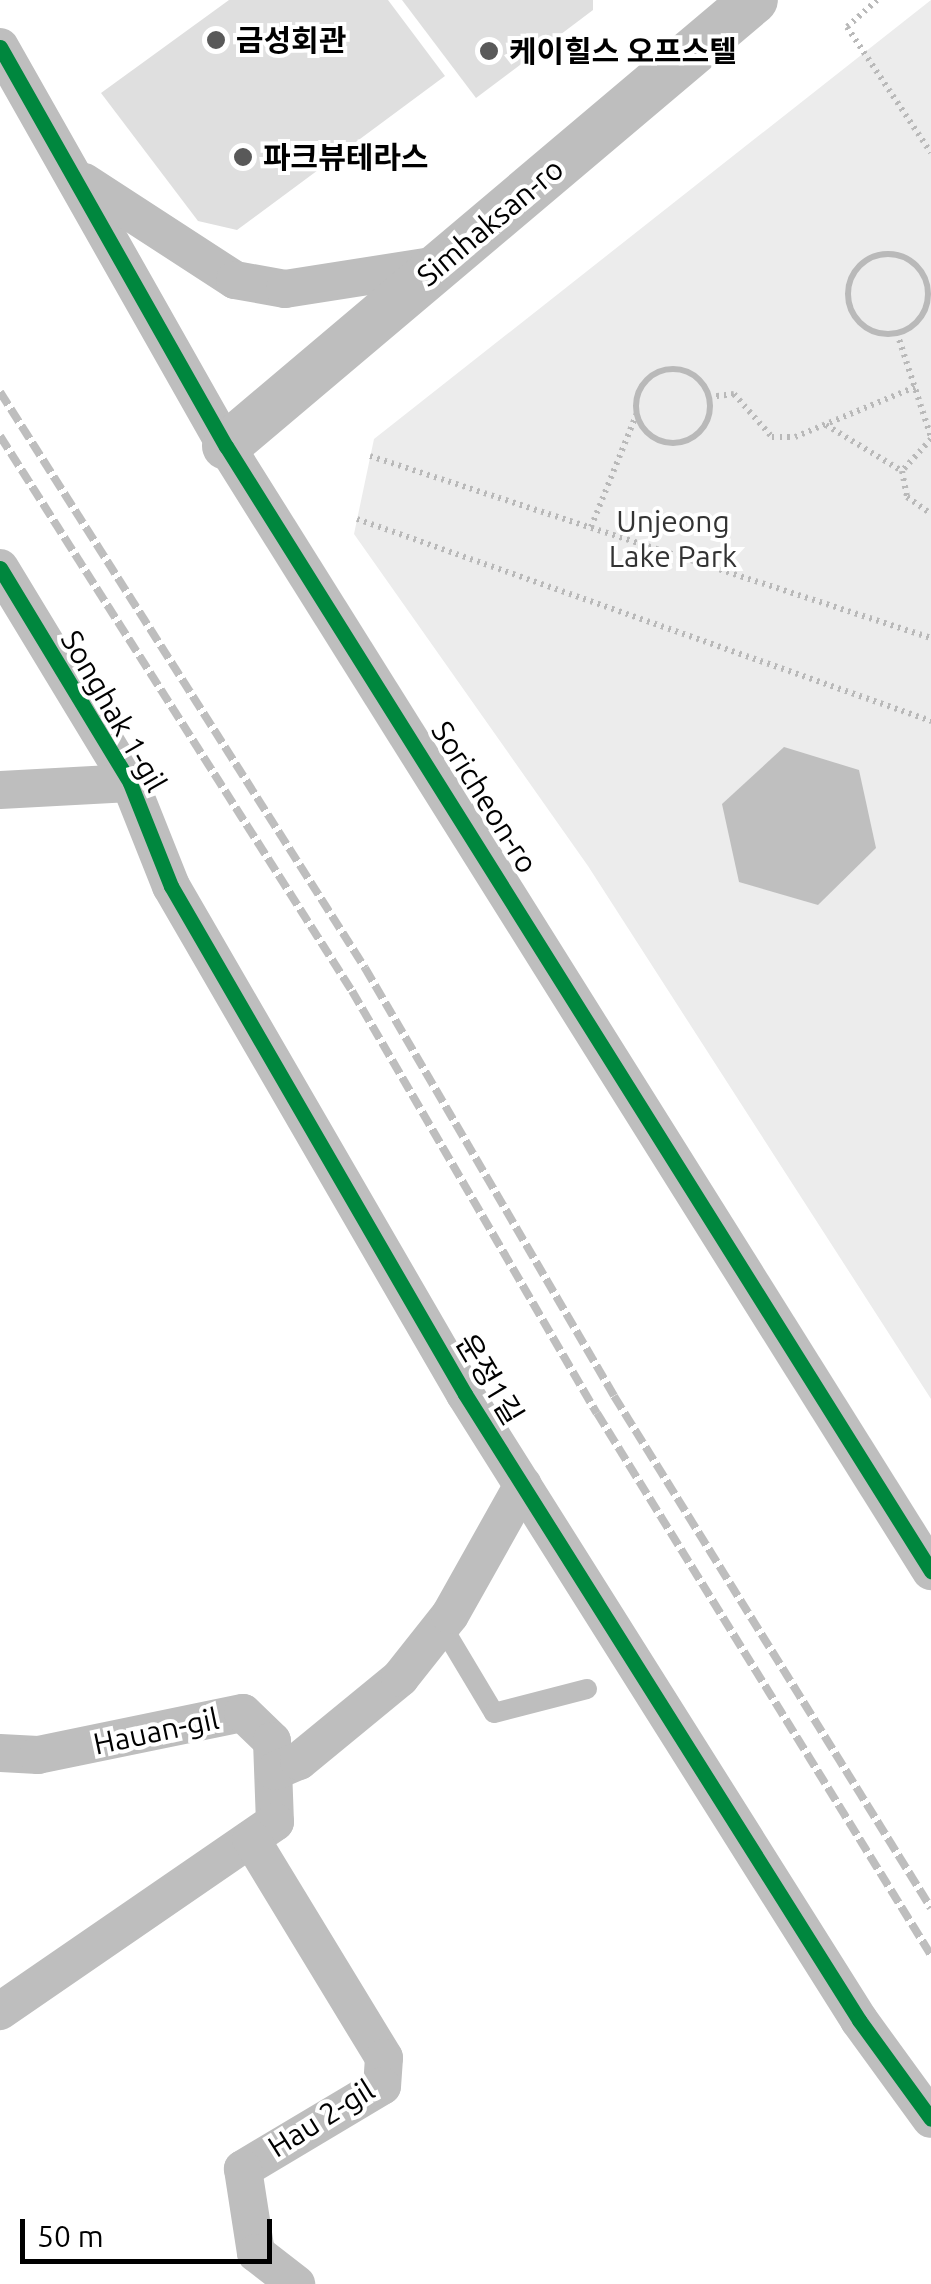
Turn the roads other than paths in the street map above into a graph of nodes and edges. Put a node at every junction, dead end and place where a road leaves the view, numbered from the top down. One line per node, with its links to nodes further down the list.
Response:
1 (754, 0): 4 (street, Simhaksan-ro)
2 (0, 47): 3 (street, Soricheon-ro)
3 (78, 178): 4 (street); 5 (street, Soricheon-ro)
4 (438, 264): 5 (street, Simhaksan-ro)
5 (226, 446): 11 (street, Soricheon-ro)
6 (0, 568): 7 (street, Songhak 1-gil)
7 (130, 783): 8 (street, Songhak 1-gil); 9 (street, Songhak 1-gil)
8 (0, 790)
9 (171, 886): 10 (street, 운정1길)
10 (522, 1485): 12 (street); 18 (street, 운정1길)
11 (931, 1571)
12 (442, 1626): 13 (lane); 15 (street)
13 (587, 1690)
14 (0, 1753): 15 (street, Hauan-gil)
15 (275, 1770): 16 (street)
16 (251, 1839): 17 (street); 19 (street, Hau 2-gil)
17 (0, 2011)
18 (931, 2119)
19 (296, 2284)

